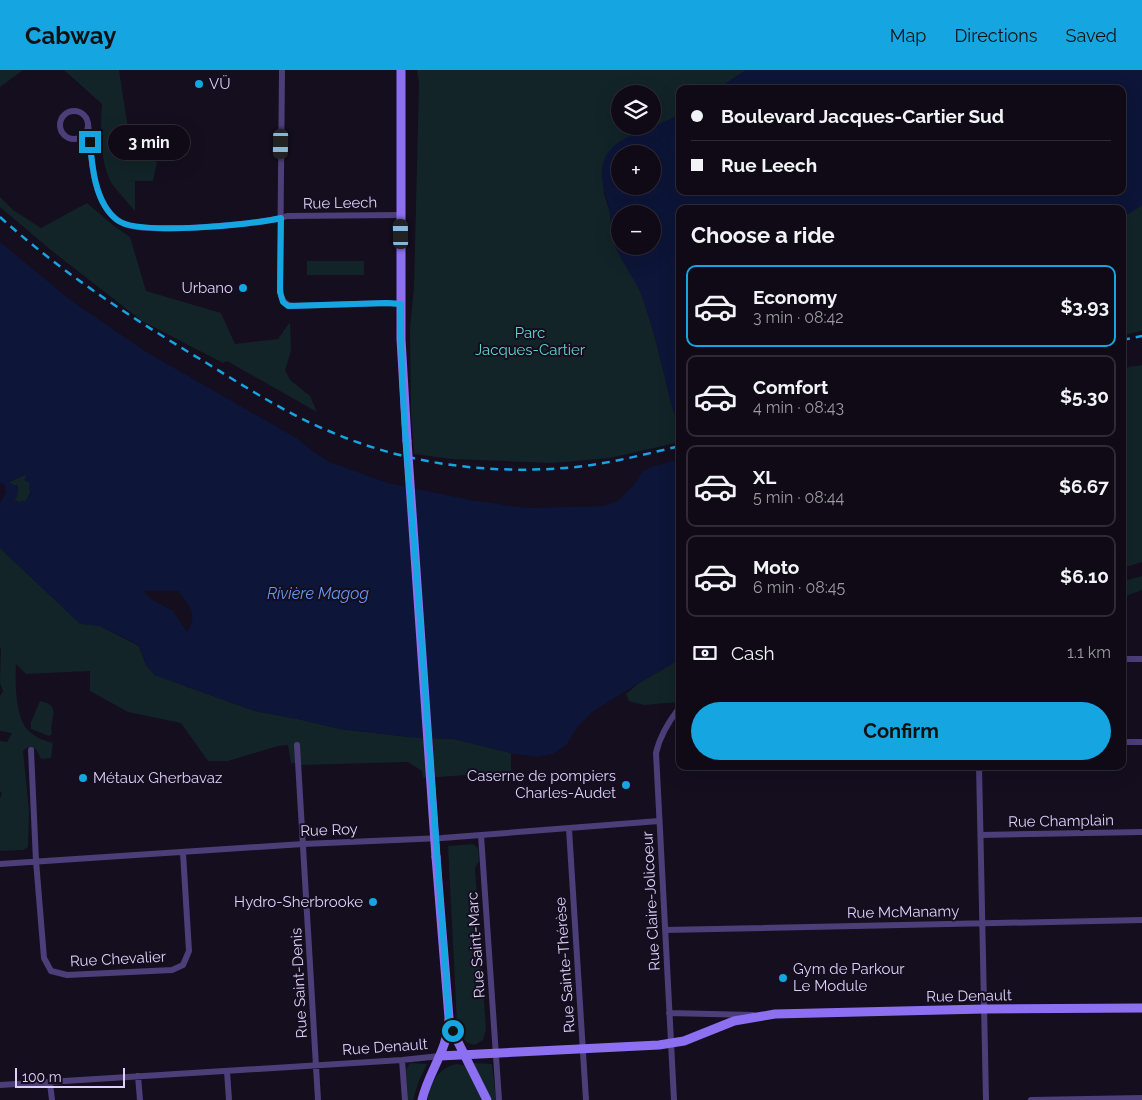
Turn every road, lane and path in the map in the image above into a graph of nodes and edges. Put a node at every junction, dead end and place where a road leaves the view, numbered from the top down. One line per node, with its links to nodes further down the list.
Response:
1 (282, 70): 5 (street)
2 (401, 70): 4 (main road)
3 (88, 123): 3 (street); 5 (street, Rue Leech)
4 (400, 215): 5 (street, Rue Leech); 6 (main road)
5 (281, 218): 6 (street)
6 (401, 304): 31 (main road, bridge)
7 (1126, 659): 8 (street)
8 (1142, 659)
9 (676, 712): 15 (street, Rue Claire-Jolicoeur)
10 (1126, 742): 11 (street)
11 (1142, 742)
12 (297, 744): 20 (street, Rue Saint-Denis)
13 (31, 750): 22 (street, Rue Chevalier)
14 (979, 770): 19 (street)
15 (659, 821): 16 (street, Rue Roy); 26 (street, Rue Claire-Jolicoeur)
16 (569, 829): 18 (street, Rue Roy); 33 (street, Rue Sainte-Thérèse)
17 (1142, 832): 19 (street, Rue Champlain)
18 (481, 835): 20 (street, Rue Roy); 35 (street, Rue Saint-Marc)
19 (980, 835): 25 (street)
20 (303, 844): 21 (street, Rue Roy); 38 (street, Rue Saint-Denis)
21 (184, 853): 22 (street, Rue Roy); 22 (street, Rue Chevalier)
22 (36, 861): 23 (street, Rue Roy)
23 (0, 864)
24 (1142, 920): 25 (street, Rue McManamy)
25 (982, 924): 26 (street, Rue McManamy); 28 (street)
26 (664, 930): 29 (street, Rue Claire-Jolicoeur)
27 (1142, 1008): 28 (main road, Rue Denault)
28 (984, 1009): 30 (main road, Rue Denault); 54 (street)
29 (669, 1013): 30 (street, Rue Denault); 32 (street, Rue Claire-Jolicoeur)
30 (767, 1015): 32 (main road, Rue Denault)
31 (449, 1018): 34 (main road); 36 (main road)
32 (671, 1043): 33 (main road, Rue Denault); 53 (street, Rue Claire-Jolicoeur)
33 (583, 1050): 35 (main road, Rue Denault); 52 (street, Rue Sainte-Thérèse)
34 (464, 1054): 35 (main road, Rue Denault); 36 (main road, Rue Denault); 50 (main road)
35 (496, 1054): 51 (street, Rue Saint-Marc)
36 (440, 1056): 37 (street, Rue Denault); 49 (main road)
37 (402, 1060): 38 (street, Rue Denault); 48 (street)
38 (316, 1066): 39 (street, Rue Denault); 47 (street, Rue Saint-Denis)
39 (227, 1071): 40 (street, Rue Denault); 46 (street)
40 (138, 1076): 41 (street, Rue Denault); 45 (street)
41 (50, 1083): 42 (street, Rue Denault); 44 (street)
42 (0, 1085)
43 (1142, 1098): 55 (street)
44 (52, 1100)
45 (140, 1100)
46 (229, 1100)
47 (318, 1100)
48 (405, 1100)
49 (422, 1100)
50 (487, 1100)
51 (499, 1100)
52 (586, 1100)
53 (674, 1100)
54 (986, 1100)
55 (1031, 1100)

